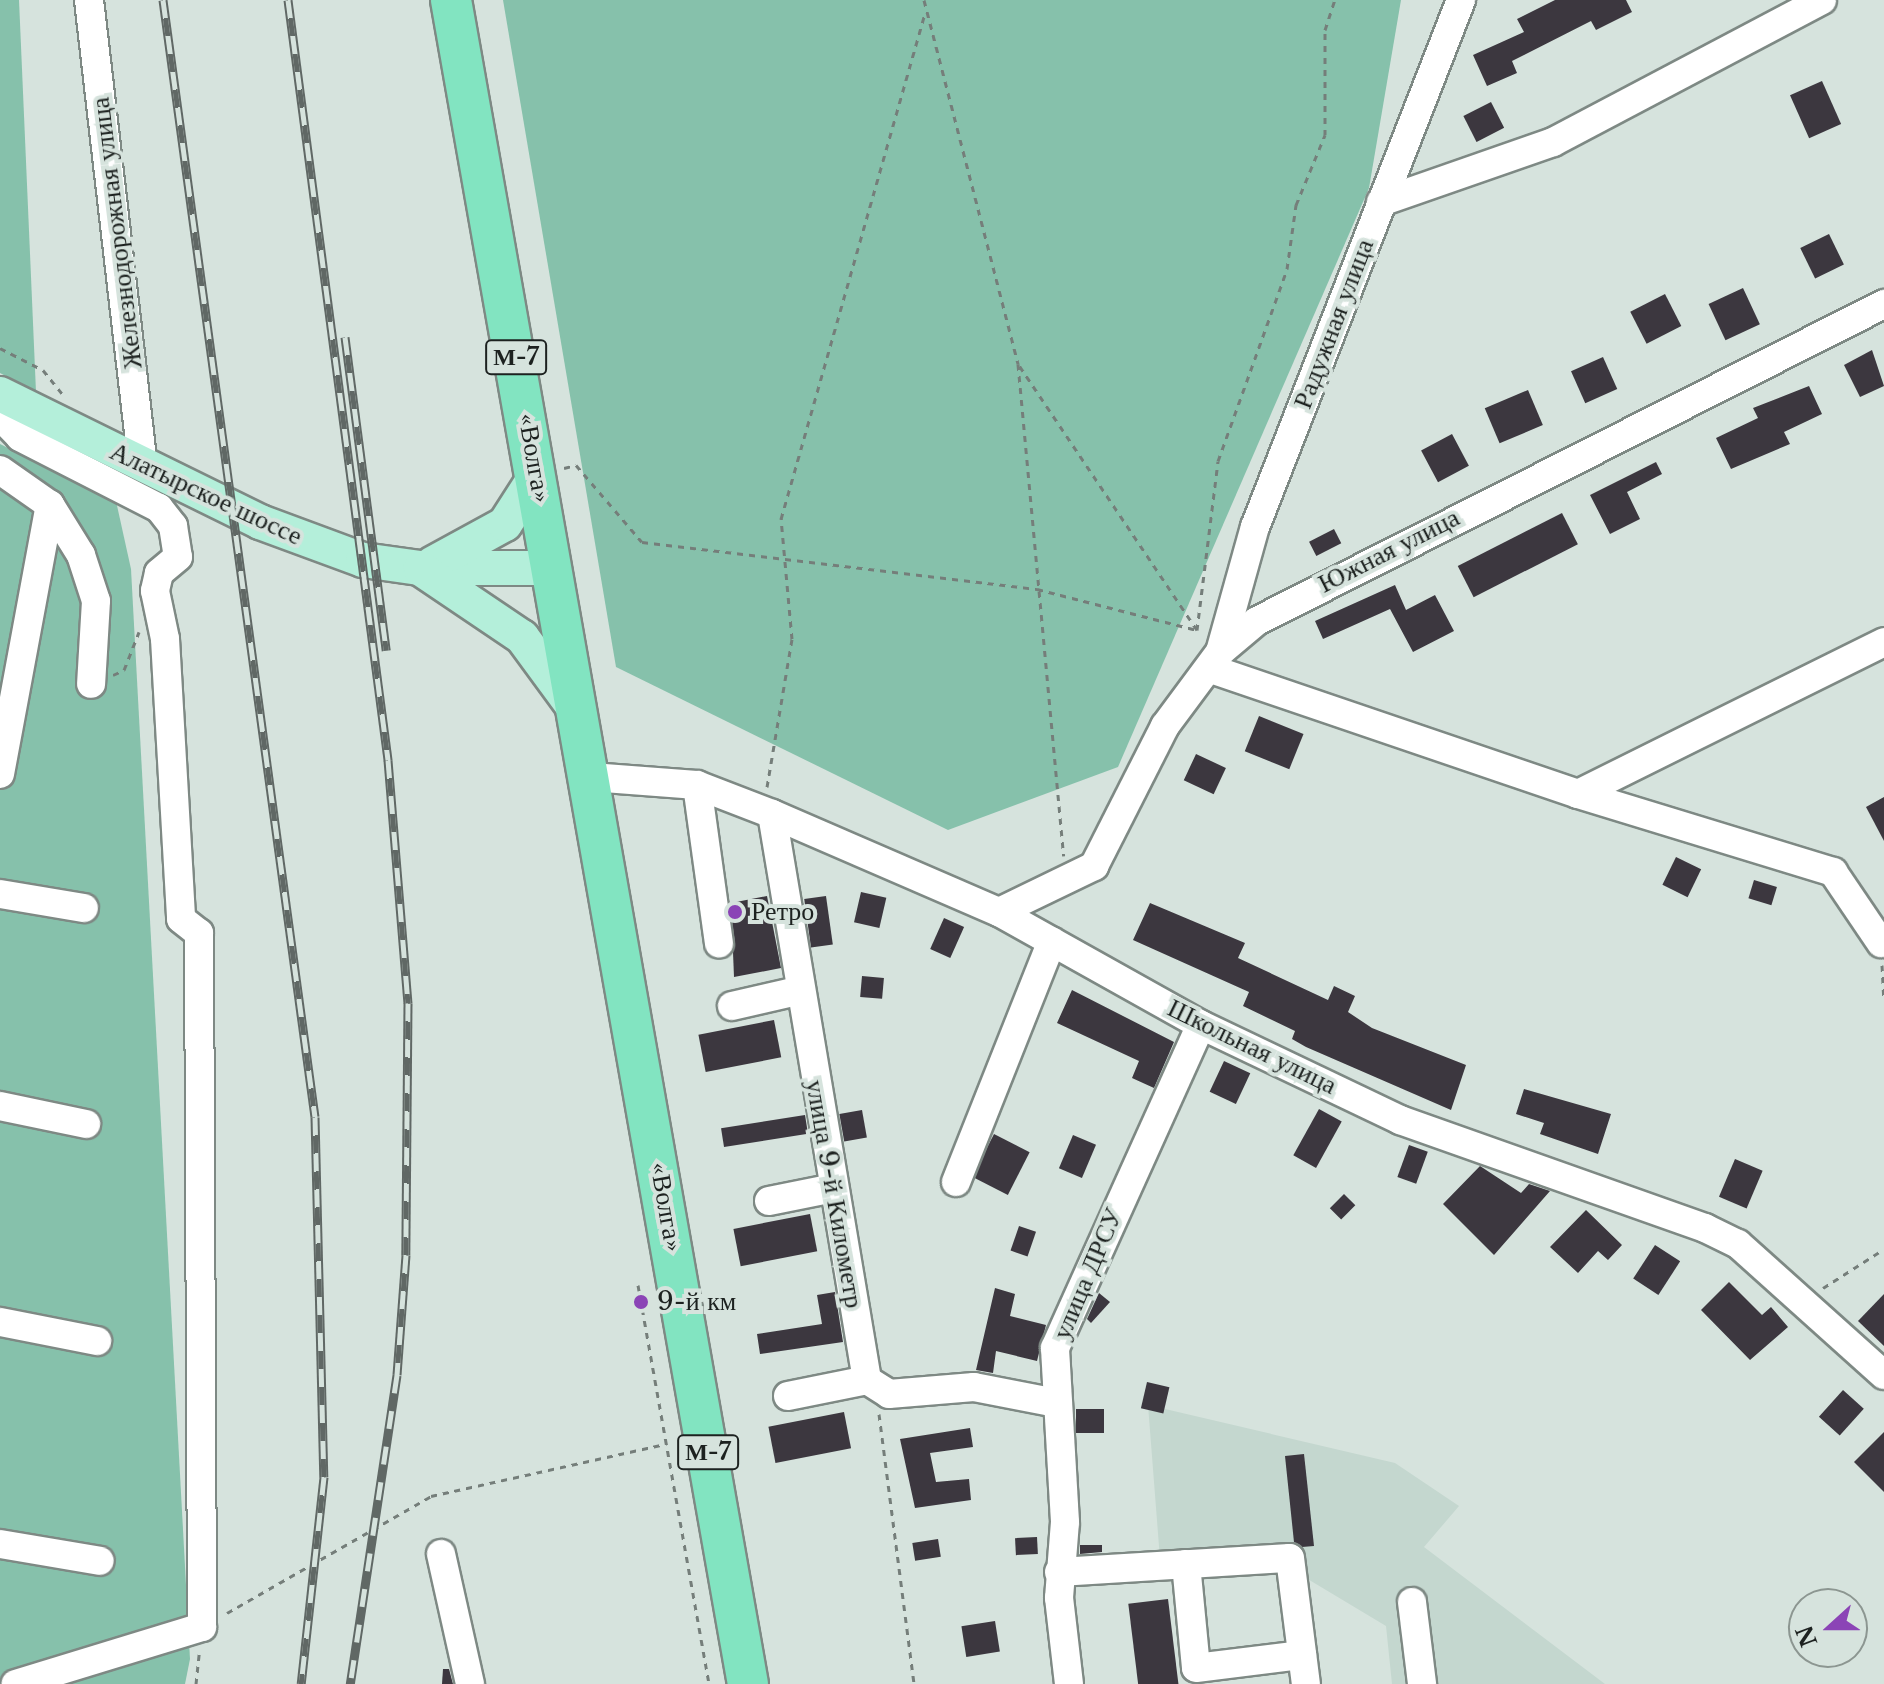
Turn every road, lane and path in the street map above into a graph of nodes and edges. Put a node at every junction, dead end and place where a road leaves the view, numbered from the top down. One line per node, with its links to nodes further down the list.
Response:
1 (89, 0): 15 (street, Железнодорожная улица)
2 (451, 0): 17 (highway, «Волга» / М-7)
3 (924, 0): 7 (path)
4 (1335, 0): 24 (path)
5 (1461, 0): 8 (street, Радужная улица)
6 (1822, 0): 8 (street)
7 (926, 9): 11 (path); 19 (path)
8 (1381, 202): 26 (street, Радужная улица)
9 (1884, 304): 26 (street, Южная улица)
10 (0, 348): 13 (path)
11 (1018, 364): 22 (path); 24 (path)
12 (0, 394): 15 (main road, Алатырское шоссе)
13 (66, 400)
14 (0, 416): 23 (street)
15 (143, 466): 20 (main road, Алатырское шоссе)
16 (0, 470): 18 (street)
17 (548, 471): 19 (path); 20 (main road); 21 (highway, «Волга» / М-7)
18 (50, 505): 27 (street); 29 (street)
19 (784, 559): 22 (path); 33 (path)
20 (420, 568): 21 (main road); 28 (main road)
21 (553, 568): 28 (highway, «Волга» / М-7)
22 (1037, 589): 24 (path); 34 (path)
23 (155, 591): 27 (path); 66 (street)
24 (1197, 630): 26 (path)
25 (1884, 642): 32 (street)
26 (1215, 660): 32 (street); 34 (street, Южная улица)
27 (91, 684)
28 (582, 726): 30 (highway, М-7)
29 (0, 774)
30 (591, 777): 31 (street, Школьная улица); 72 (highway, «Волга» / М-7)
31 (697, 785): 33 (street, Школьная улица); 39 (street)
32 (1578, 794): 40 (street)
33 (768, 813): 37 (street, Школьная улица); 41 (street, улица 9-й Километр)
34 (1067, 883): 37 (street, Южная улица)
35 (0, 894): 36 (street)
36 (84, 908)
37 (999, 912): 38 (street, Школьная улица)
38 (1052, 941): 44 (street, Школьная улица); 47 (street)
39 (719, 943)
40 (1881, 943): 42 (path)
41 (797, 991): 43 (street); 48 (street, улица 9-й Километр)
42 (1884, 1000)
43 (732, 1006)
44 (1201, 1025): 52 (street, Школьная улица); 58 (street, улица ДРСУ)
45 (0, 1106): 46 (street)
46 (86, 1124)
47 (956, 1182)
48 (834, 1188): 49 (street); 56 (street, улица 9-й Километр)
49 (769, 1201)
50 (1884, 1249): 52 (path)
51 (638, 1285): 59 (path)
52 (1804, 1302): 55 (street, Школьная улица)
53 (0, 1322): 54 (street)
54 (97, 1341)
55 (1884, 1375)
56 (872, 1385): 57 (street); 58 (street); 73 (path)
57 (788, 1396)
58 (1056, 1403): 64 (street, улица ДРСУ)
59 (666, 1444): 66 (path); 71 (path)
60 (0, 1544): 62 (street)
61 (441, 1554): 70 (street)
62 (100, 1561)
63 (1186, 1564): 64 (street); 67 (street); 67 (street)
64 (1059, 1572): 74 (street, улица ДРСУ)
65 (1412, 1602): 76 (street)
66 (202, 1627): 68 (street); 69 (path)
67 (1302, 1655): 75 (street)
68 (16, 1684)
69 (196, 1684)
70 (470, 1684)
71 (709, 1684)
72 (748, 1684)
73 (914, 1684)
74 (1069, 1684)
75 (1306, 1684)
76 (1422, 1684)

